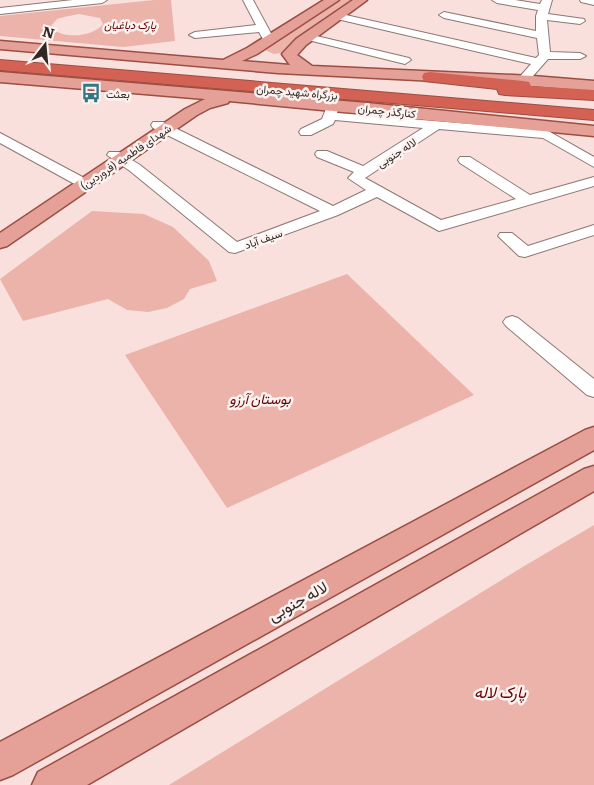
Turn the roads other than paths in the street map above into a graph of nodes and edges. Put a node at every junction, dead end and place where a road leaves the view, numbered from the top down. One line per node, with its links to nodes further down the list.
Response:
1 (102, 0): 7 (street)
2 (248, 0): 17 (street)
3 (333, 0): 17 (main road)
4 (361, 0): 13 (main road)
5 (496, 0): 10 (street)
6 (584, 0): 8 (street)
7 (89, 1): 9 (street)
8 (594, 2)
9 (22, 4): 11 (street)
10 (544, 8): 14 (street); 16 (street)
11 (0, 11)
12 (444, 15): 16 (street)
13 (337, 16): 18 (main road); 23 (street)
14 (580, 21)
15 (194, 35): 17 (street)
16 (542, 36): 23 (street)
17 (265, 37): 20 (main road); 25 (main road)
18 (308, 37): 20 (main road); 24 (street)
19 (0, 45): 25 (main road)
20 (292, 51): 27 (main road)
21 (0, 53): 35 (highway, بزرگراه شهید چمران)
22 (580, 56): 23 (street)
23 (541, 58): 30 (street)
24 (406, 60)
25 (226, 64): 27 (main road)
26 (0, 65): 35 (highway, بزرگراه شهید چمران)
27 (309, 70): 29 (main road)
28 (0, 77): 32 (main road, کنارگذر چمران)
29 (430, 77): 30 (main road); 33 (highway)
30 (522, 80): 31 (main road)
31 (594, 86)
32 (164, 92): 34 (main road, کنارگذر چمران); 41 (main road, شهدای فاطمیه (فروردین))
33 (594, 94): 35 (highway)
34 (260, 99): 35 (main road, کنارگذر چمران); 41 (main road, شهدای فاطمیه (فروردین))
35 (340, 100): 36 (highway, بزرگراه شهید چمران); 37 (main road, کنارگذر چمران); 38 (highway, بزرگراه شهید چمران); 42 (highway); 43 (street)
36 (594, 104)
37 (373, 114): 39 (street); 40 (main road, کنارگذر چمران)
38 (594, 115)
39 (436, 125): 44 (street); 50 (street, لاله جنوبی)
40 (532, 125): 42 (main road, کنارگذر چمران); 44 (street)
41 (162, 127): 47 (main road, شهدای فاطمیه (فروردین)); 55 (street)
42 (594, 129)
43 (306, 132)
44 (546, 134): 49 (street)
45 (0, 137): 52 (street)
46 (322, 154): 50 (street)
47 (117, 157): 52 (main road, شهدای فاطمیه (فروردین)); 55 (street, سیف آباد)
48 (464, 160): 54 (street)
49 (594, 163)
50 (360, 175): 53 (street)
51 (594, 181): 54 (street)
52 (81, 182): 57 (main road, شهدای فاطمیه (فروردین)); 59 (main road, شهدای فاطمیه (فروردین))
53 (377, 191): 54 (street); 55 (street, سیف آباد)
54 (528, 200)
55 (333, 212)
56 (594, 230): 58 (street)
57 (0, 232)
58 (506, 236)
59 (0, 242)
60 (512, 322): 61 (street)
61 (594, 390)
62 (594, 437): 65 (main road, لاله جنوبی)
63 (594, 450): 66 (main road)
64 (594, 477): 66 (main road)
65 (378, 556): 67 (main road); 68 (main road, لاله جنوبی)
66 (455, 558): 67 (main road)
67 (177, 714): 69 (main road)
68 (0, 762)
69 (51, 785)

